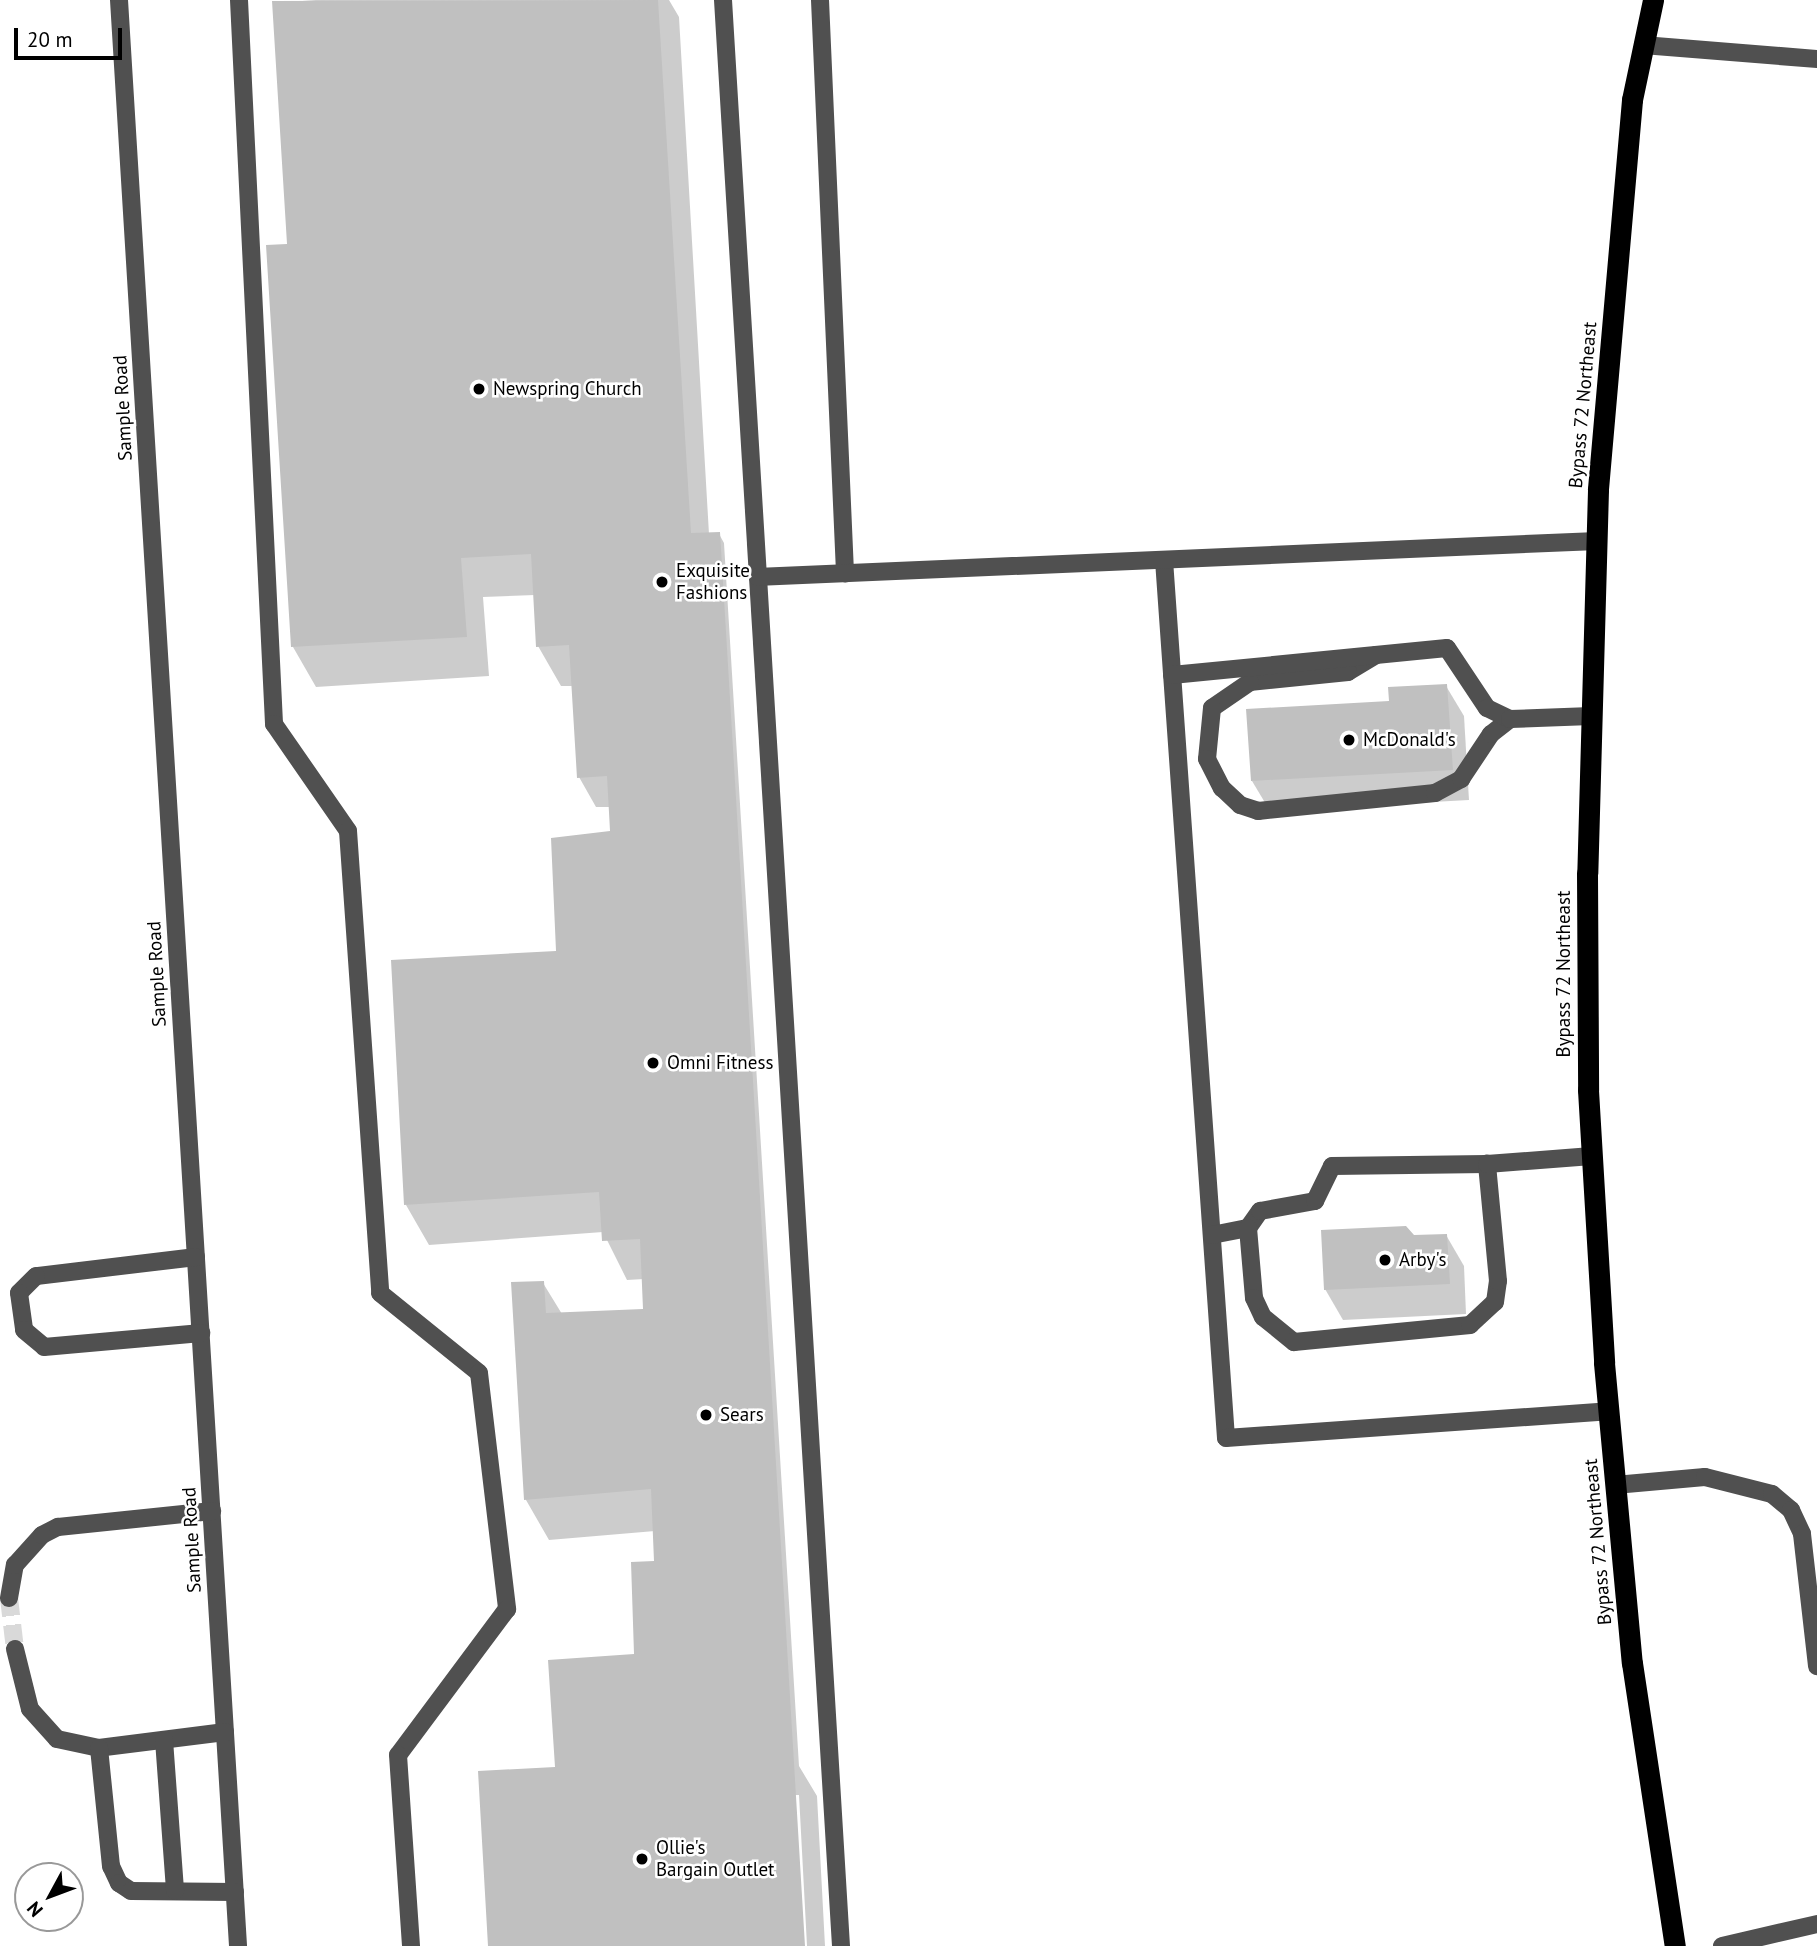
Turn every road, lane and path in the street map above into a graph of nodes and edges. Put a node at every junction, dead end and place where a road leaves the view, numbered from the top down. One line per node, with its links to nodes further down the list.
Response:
1 (119, 0): 20 (street, Sample Road)
2 (239, 0): 35 (street)
3 (723, 0): 11 (street)
4 (820, 0): 10 (street)
5 (1653, 0): 6 (highway, Bypass 72 Northeast)
6 (1643, 44): 7 (street); 8 (highway, Bypass 72 Northeast)
7 (1817, 59)
8 (1597, 541): 9 (street); 14 (highway, Bypass 72 Northeast)
9 (1164, 559): 10 (street); 13 (street)
10 (845, 573): 11 (street)
11 (758, 577): 36 (street)
12 (1376, 654): 13 (street); 15 (street); 15 (street)
13 (1172, 675): 19 (street)
14 (1591, 716): 15 (street); 16 (highway, Bypass 72 Northeast)
15 (1510, 719)
16 (1592, 1156): 17 (street); 22 (highway, Bypass 72 Northeast)
17 (1487, 1164): 18 (street); 18 (street)
18 (1248, 1228): 19 (street)
19 (1212, 1235): 22 (street)
20 (196, 1256): 21 (street, Sample Road); 21 (street)
21 (201, 1333): 24 (street, Sample Road)
22 (1608, 1411): 23 (highway, Bypass 72 Northeast)
23 (1615, 1485): 27 (street); 37 (highway, Bypass 72 Northeast)
24 (212, 1511): 25 (street); 28 (street, Sample Road)
25 (9, 1598)
26 (15, 1649): 30 (street)
27 (1817, 1666)
28 (225, 1732): 29 (street); 32 (street, Sample Road)
29 (164, 1740): 30 (street); 31 (street)
30 (99, 1748): 31 (street)
31 (175, 1891): 32 (street)
32 (235, 1892): 34 (street, Sample Road)
33 (1817, 1924): 38 (street)
34 (238, 1946)
35 (411, 1946)
36 (841, 1946)
37 (1675, 1946)
38 (1722, 1946)

